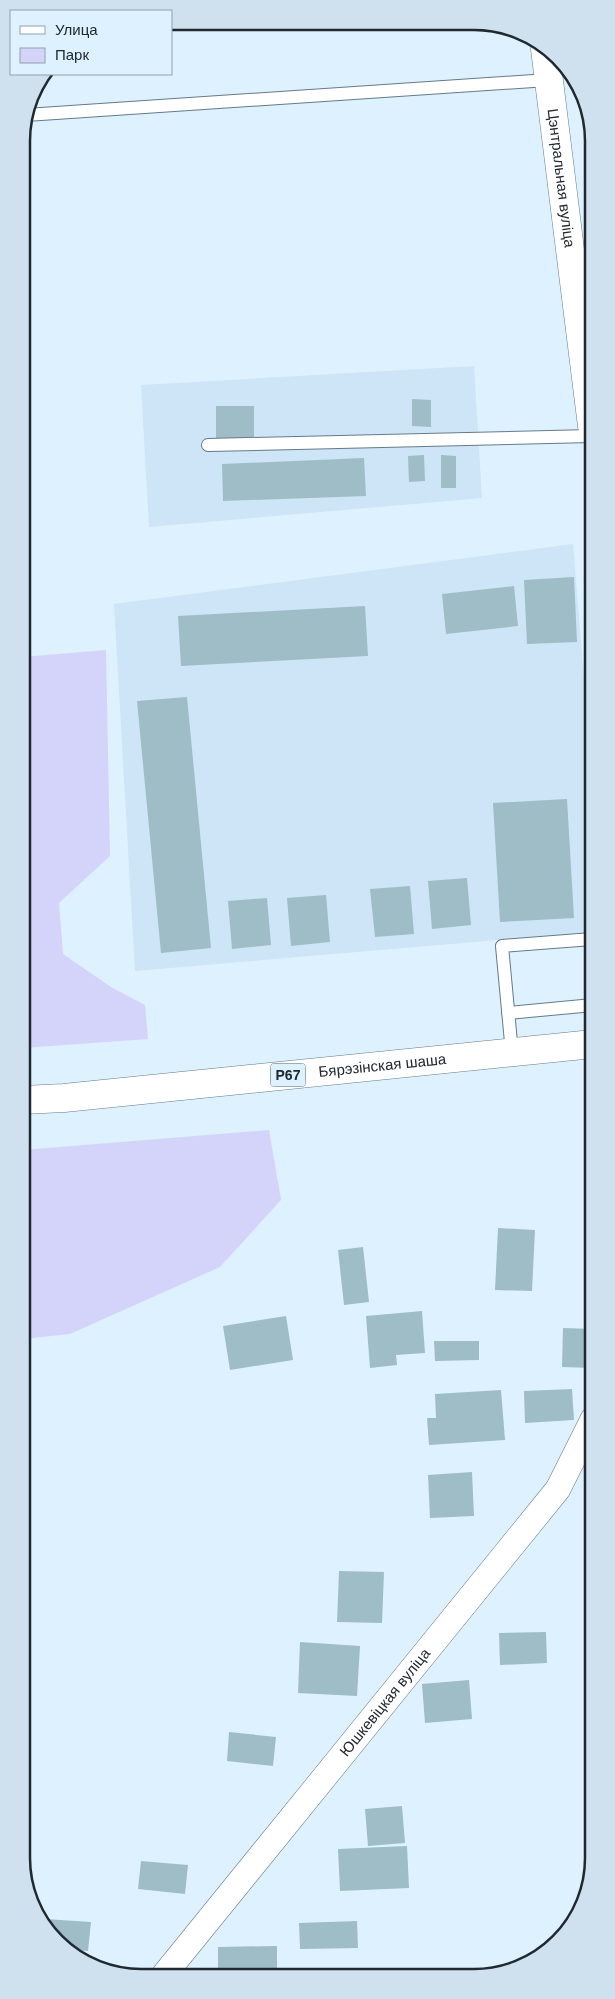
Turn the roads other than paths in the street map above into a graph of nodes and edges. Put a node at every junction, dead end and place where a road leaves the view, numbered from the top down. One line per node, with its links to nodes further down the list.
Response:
1 (546, 57): 2 (main road, Цэнтральная вуліца)
2 (548, 80): 3 (lane); 4 (main road, Цэнтральная вуліца)
3 (33, 115)
4 (585, 325)
5 (585, 436): 6 (lane)
6 (208, 445)
7 (585, 940): 9 (lane)
8 (585, 1006): 9 (lane)
9 (508, 1013): 11 (lane)
10 (585, 1045): 11 (main road, Бярэзінская шаша / Р67)
11 (512, 1053): 12 (main road, Бярэзінская шаша / Р67)
12 (30, 1100)
13 (585, 1435): 14 (street, Юшкевіцкая вуліца)
14 (169, 1969)

